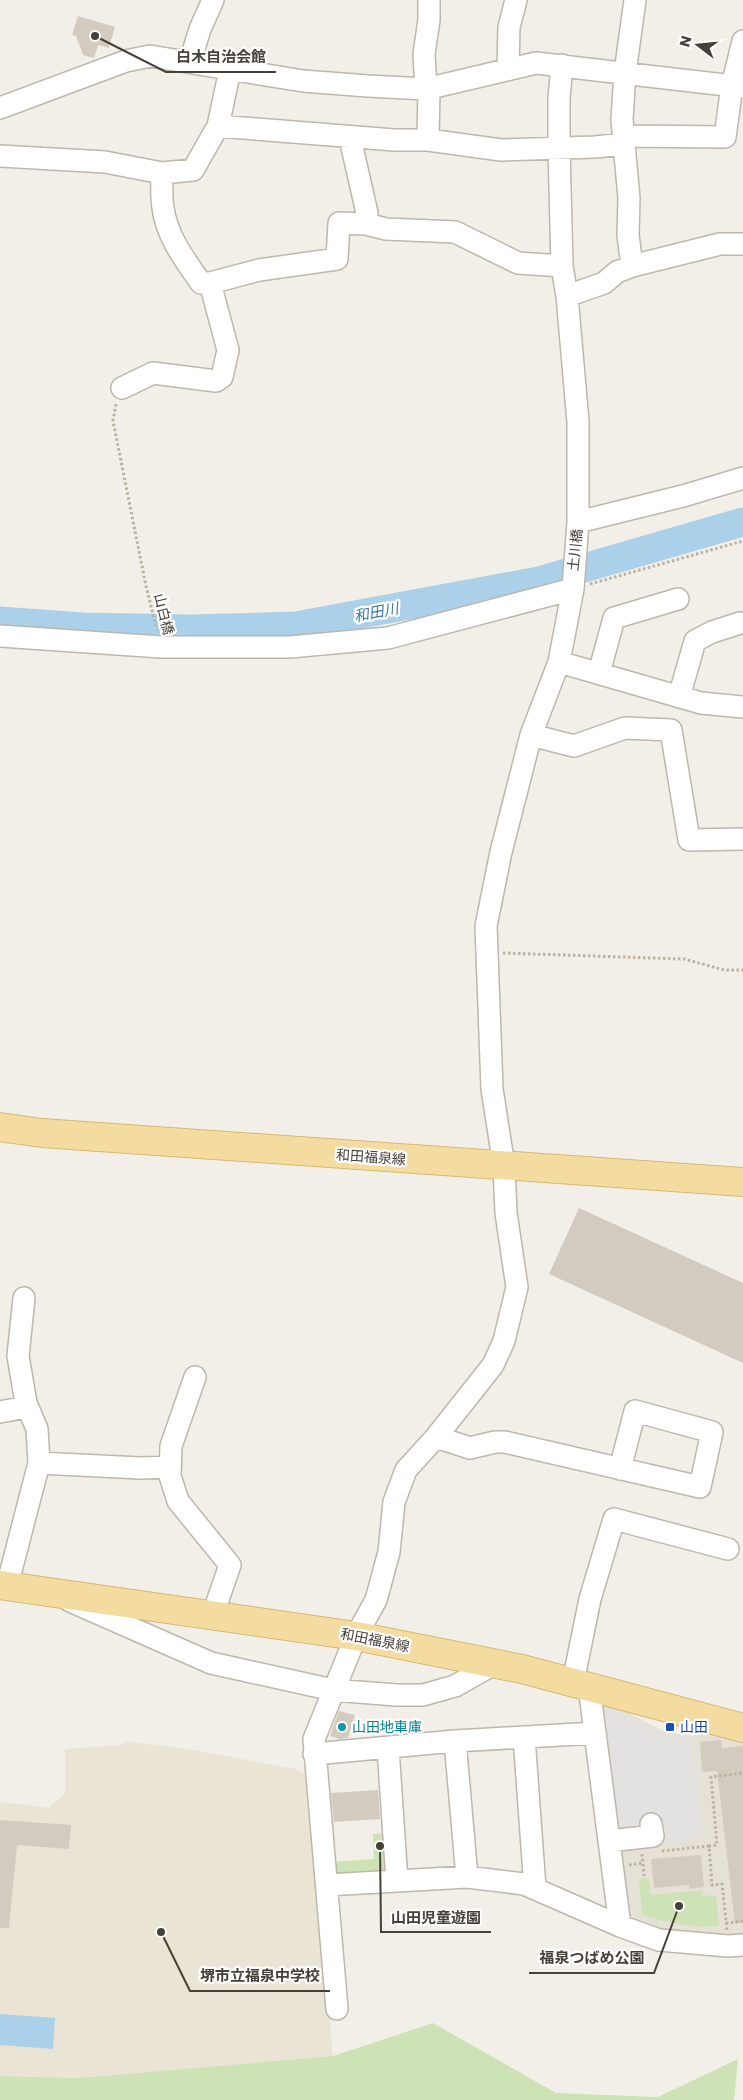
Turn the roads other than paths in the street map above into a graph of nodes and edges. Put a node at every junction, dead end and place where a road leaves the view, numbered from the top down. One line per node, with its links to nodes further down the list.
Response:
1 (213, 0): 6 (street)
2 (429, 0): 12 (street)
3 (516, 0): 8 (street)
4 (635, 0): 10 (street)
5 (743, 41): 11 (street)
6 (190, 62): 9 (street); 13 (street)
7 (562, 65): 8 (street); 10 (street); 18 (street, 土川橋)
8 (508, 68): 12 (street)
9 (230, 70): 12 (street); 14 (street)
10 (625, 73): 11 (street); 17 (street)
11 (737, 87): 17 (street)
12 (427, 88): 16 (street)
13 (0, 108)
14 (218, 126): 15 (street); 20 (street)
15 (352, 137): 16 (street); 21 (street)
16 (428, 140): 18 (street)
17 (624, 140): 18 (street); 24 (street)
18 (559, 148): 23 (street, 土川橋)
19 (0, 156): 20 (street)
20 (162, 173): 25 (street)
21 (366, 224): 23 (street); 25 (street)
22 (743, 244): 24 (street)
23 (562, 266): 26 (street, 土川橋)
24 (632, 266): 26 (street)
25 (210, 283): 27 (street)
26 (567, 296): 29 (street, 土川橋)
27 (122, 388)
28 (743, 478): 29 (street)
29 (578, 522): 30 (street, 土川橋)
30 (572, 584): 33 (street); 34 (street, 土川橋)
31 (678, 599): 35 (street)
32 (740, 623): 36 (street)
33 (0, 636)
34 (559, 662): 35 (street); 38 (street, 土川橋)
35 (598, 673): 36 (street)
36 (678, 696): 37 (street)
37 (743, 707)
38 (531, 735): 39 (street); 41 (street, 土川橋)
39 (743, 839)
40 (0, 1126): 41 (main road, 和田福泉線)
41 (504, 1166): 42 (main road, 和田福泉線); 47 (street, 土川橋)
42 (743, 1182)
43 (24, 1298): 45 (street)
44 (195, 1377): 49 (street)
45 (28, 1407): 46 (street); 48 (street)
46 (0, 1412)
47 (436, 1437): 50 (street); 55 (street, 土川橋)
48 (39, 1463): 49 (street); 52 (street)
49 (170, 1466): 54 (street)
50 (620, 1469): 50 (street)
51 (728, 1549): 57 (street)
52 (4, 1585): 53 (main road, 和田福泉線)
53 (49, 1592): 54 (main road, 和田福泉線); 58 (street)
54 (213, 1614): 55 (main road, 和田福泉線)
55 (356, 1636): 56 (main road, 和田福泉線); 58 (street, 土川橋)
56 (494, 1664): 57 (main road, 和田福泉線); 58 (street)
57 (581, 1684): 59 (main road, 和田福泉線); 60 (street)
58 (333, 1690): 64 (street, 土川橋)
59 (743, 1728)
60 (595, 1733): 61 (street); 66 (street)
61 (524, 1737): 62 (street); 70 (street)
62 (455, 1741): 63 (street); 67 (street)
63 (388, 1748): 64 (street); 68 (street)
64 (314, 1754): 69 (street, 土川橋)
65 (651, 1824): 66 (street)
66 (609, 1841): 71 (street)
67 (468, 1877): 68 (street); 70 (street)
68 (397, 1881): 69 (street)
69 (327, 1885): 73 (street, 土川橋)
70 (535, 1888): 71 (street)
71 (620, 1926): 72 (street)
72 (743, 1945)
73 (337, 2009)

